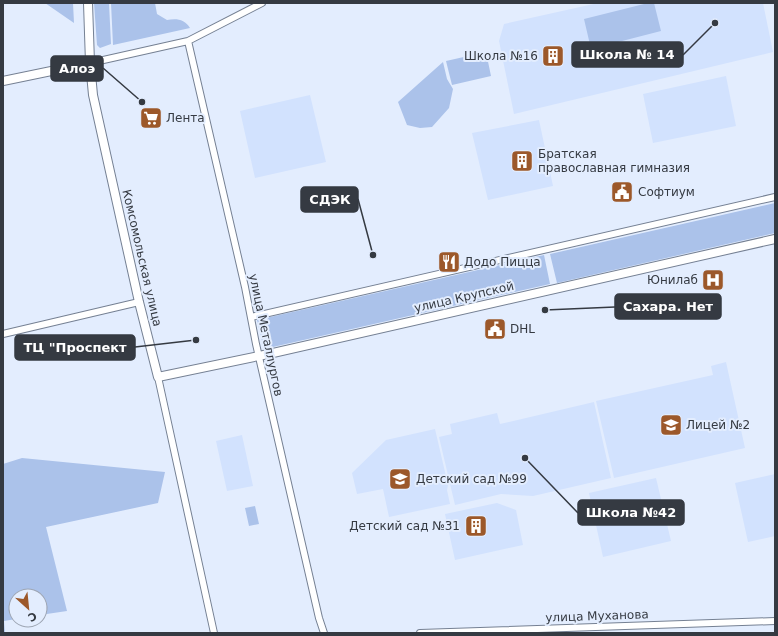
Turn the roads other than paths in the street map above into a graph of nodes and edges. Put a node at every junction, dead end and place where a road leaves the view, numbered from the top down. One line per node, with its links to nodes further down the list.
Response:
1 (88, 3): 4 (main road, Комсомольская улица)
2 (262, 3): 3 (street)
3 (188, 41): 4 (street); 9 (street, улица Металлургов)
4 (90, 63): 5 (main road); 8 (main road, Комсомольская улица)
5 (3, 81)
6 (775, 197): 9 (street)
7 (775, 239): 11 (main road, улица Крупской)
8 (139, 302): 10 (street); 12 (main road, Комсомольская улица)
9 (251, 317): 11 (street, улица Металлургов)
10 (3, 334)
11 (259, 356): 12 (main road, улица Крупской); 15 (street, улица Металлургов)
12 (158, 377): 14 (street, Комсомольская улица)
13 (775, 621): 16 (street, улица Муханова)
14 (214, 633)
15 (324, 633)
16 (420, 633)

